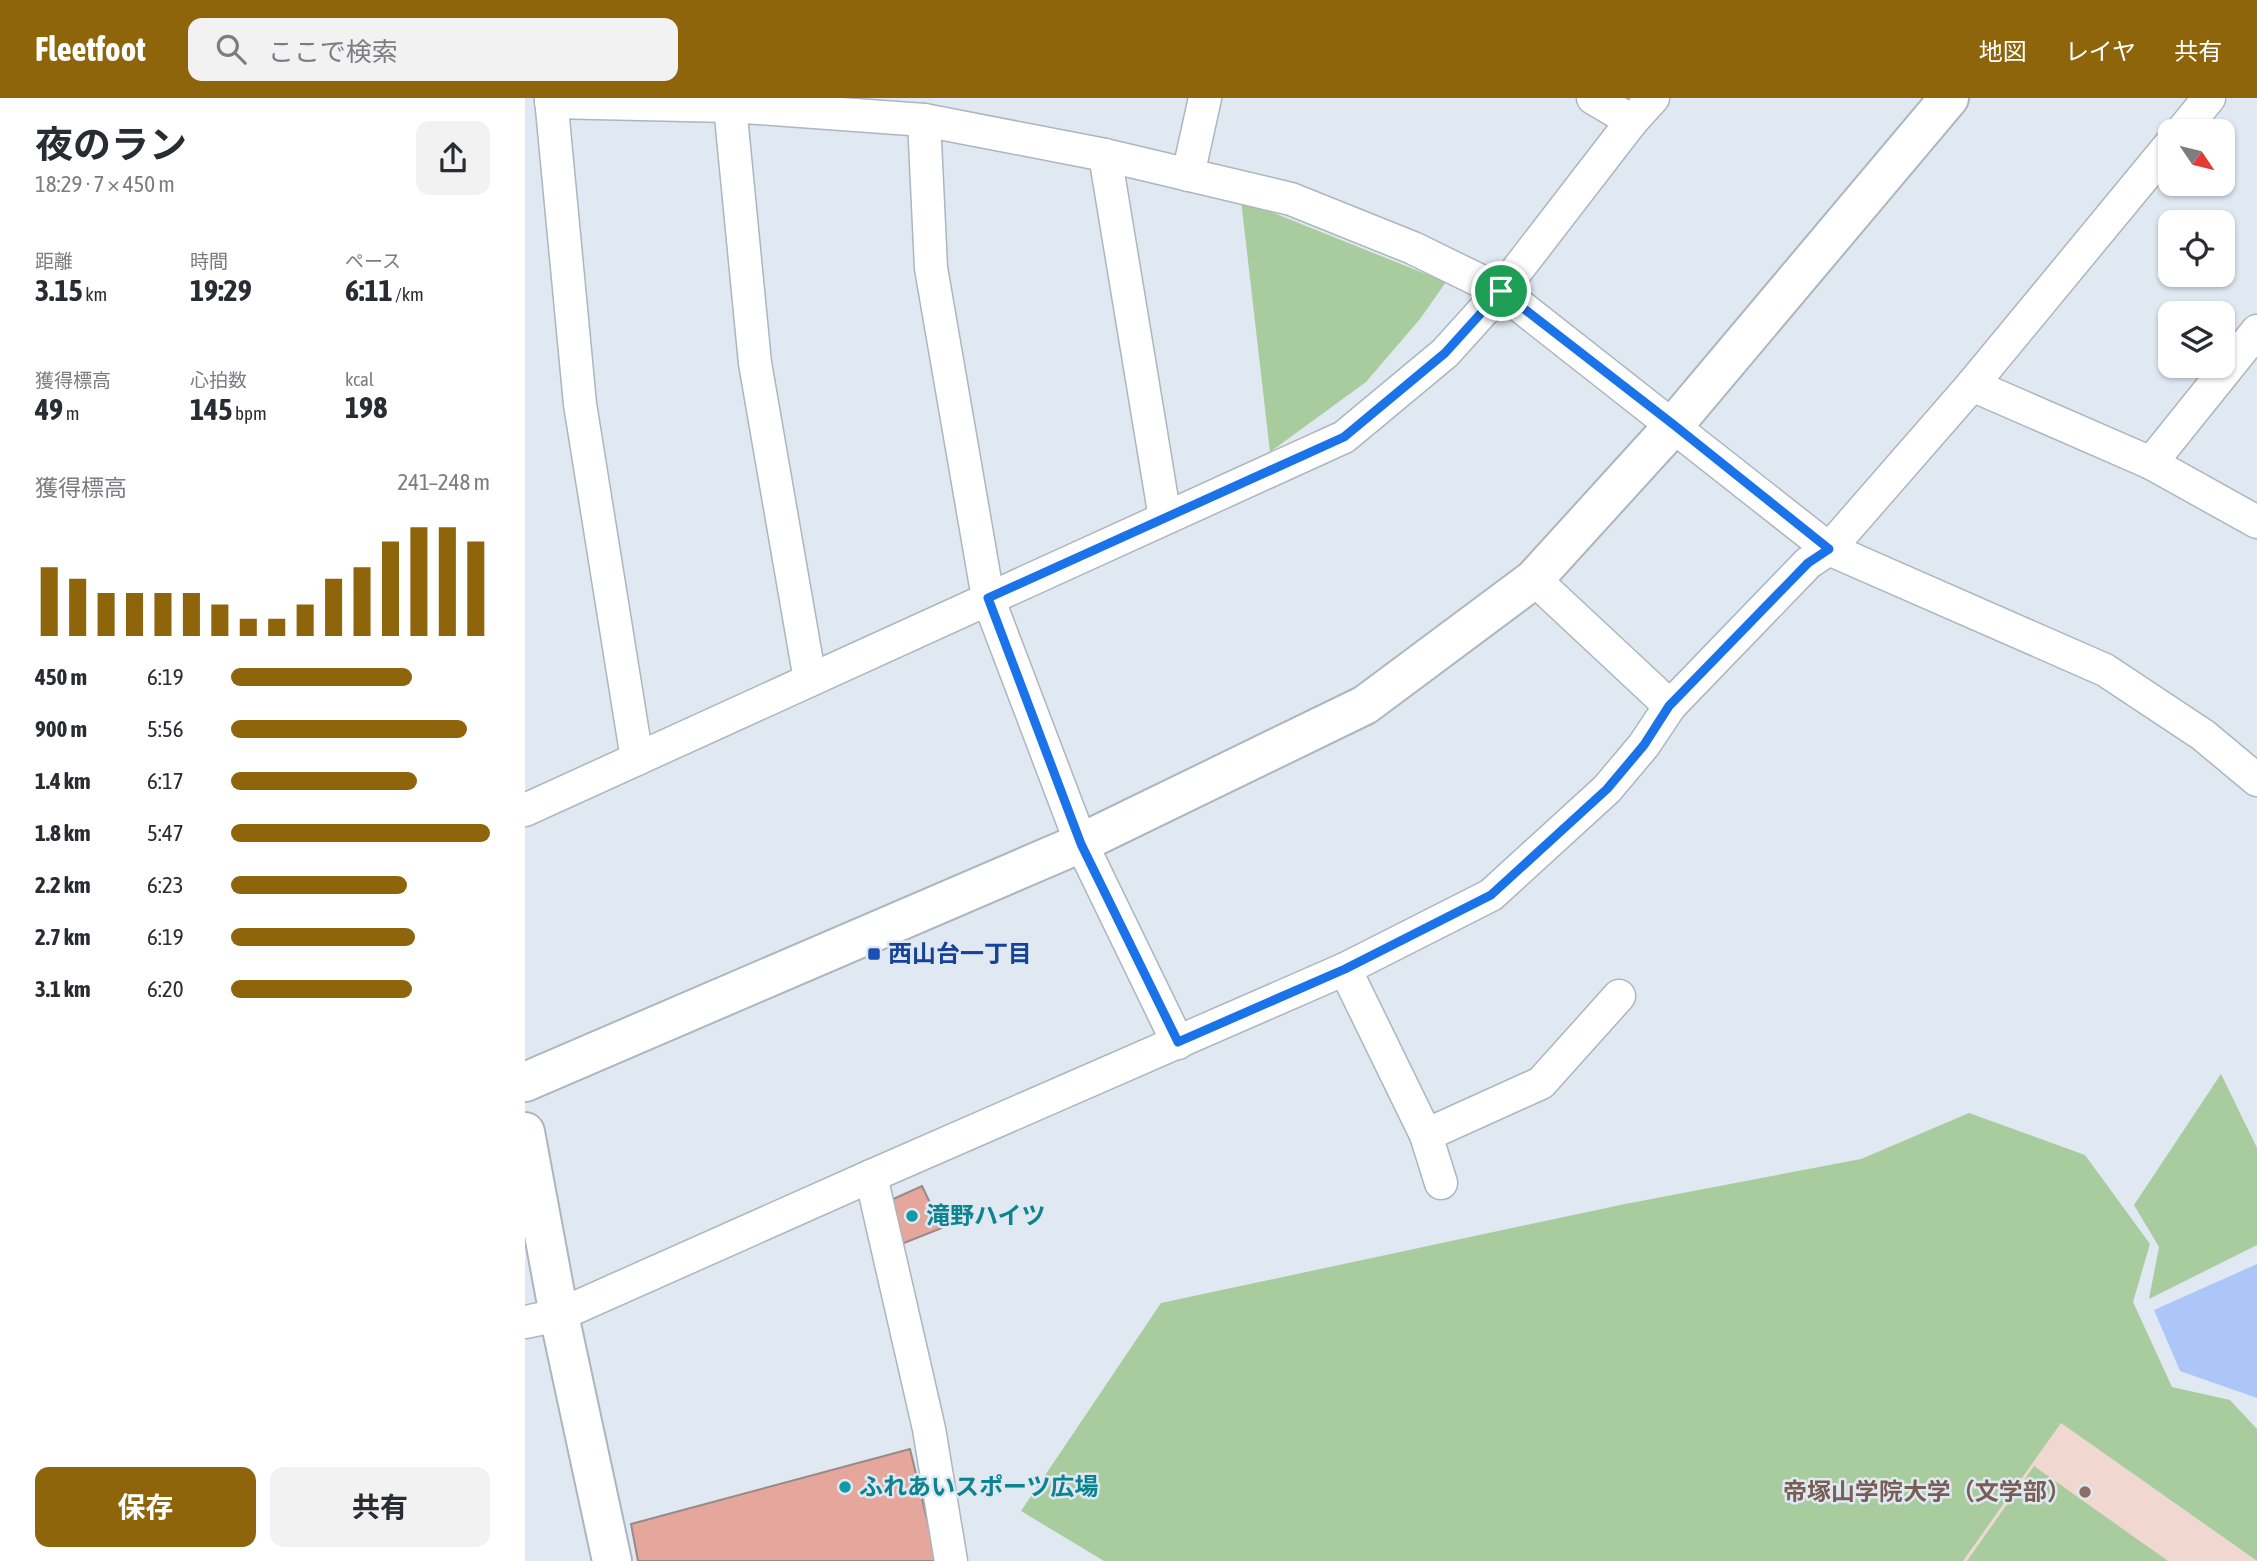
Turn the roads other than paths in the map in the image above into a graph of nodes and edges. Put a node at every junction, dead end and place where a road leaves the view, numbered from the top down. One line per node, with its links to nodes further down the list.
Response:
1 (1205, 98): 12 (street)
2 (1593, 98): 7 (street)
3 (1949, 98): 16 (street)
4 (2209, 98): 8 (street)
5 (551, 100): 6 (street); 25 (street)
6 (730, 106): 9 (street); 23 (street)
7 (1642, 110): 13 (street)
8 (2192, 119)
9 (924, 120): 10 (street); 22 (street)
10 (1105, 155): 12 (street); 18 (street)
11 (2158, 160): 15 (street)
12 (1188, 175): 13 (street)
13 (1501, 291): 16 (street); 18 (street)
14 (2257, 331): 17 (street)
15 (1972, 386): 17 (street); 20 (street)
16 (1674, 425): 20 (street); 21 (street)
17 (2151, 463): 19 (street)
18 (1165, 518): 22 (street)
19 (2257, 522)
20 (1829, 549): 24 (street); 26 (street)
21 (1534, 579): 24 (street); 28 (street)
22 (988, 598): 23 (street); 28 (street)
23 (810, 680): 25 (street)
24 (1669, 706): 29 (street)
25 (637, 760): 27 (street)
26 (2257, 780)
27 (525, 810)
28 (1081, 844): 31 (street); 32 (street)
29 (1345, 969): 31 (street); 34 (street)
30 (1619, 996): 34 (street)
31 (1178, 1042): 35 (street)
32 (525, 1082)
33 (525, 1132): 37 (street)
34 (1426, 1135): 36 (street)
35 (871, 1175): 37 (street); 39 (street)
36 (1441, 1183)
37 (542, 1319): 38 (street)
38 (612, 1561)
39 (951, 1561)

